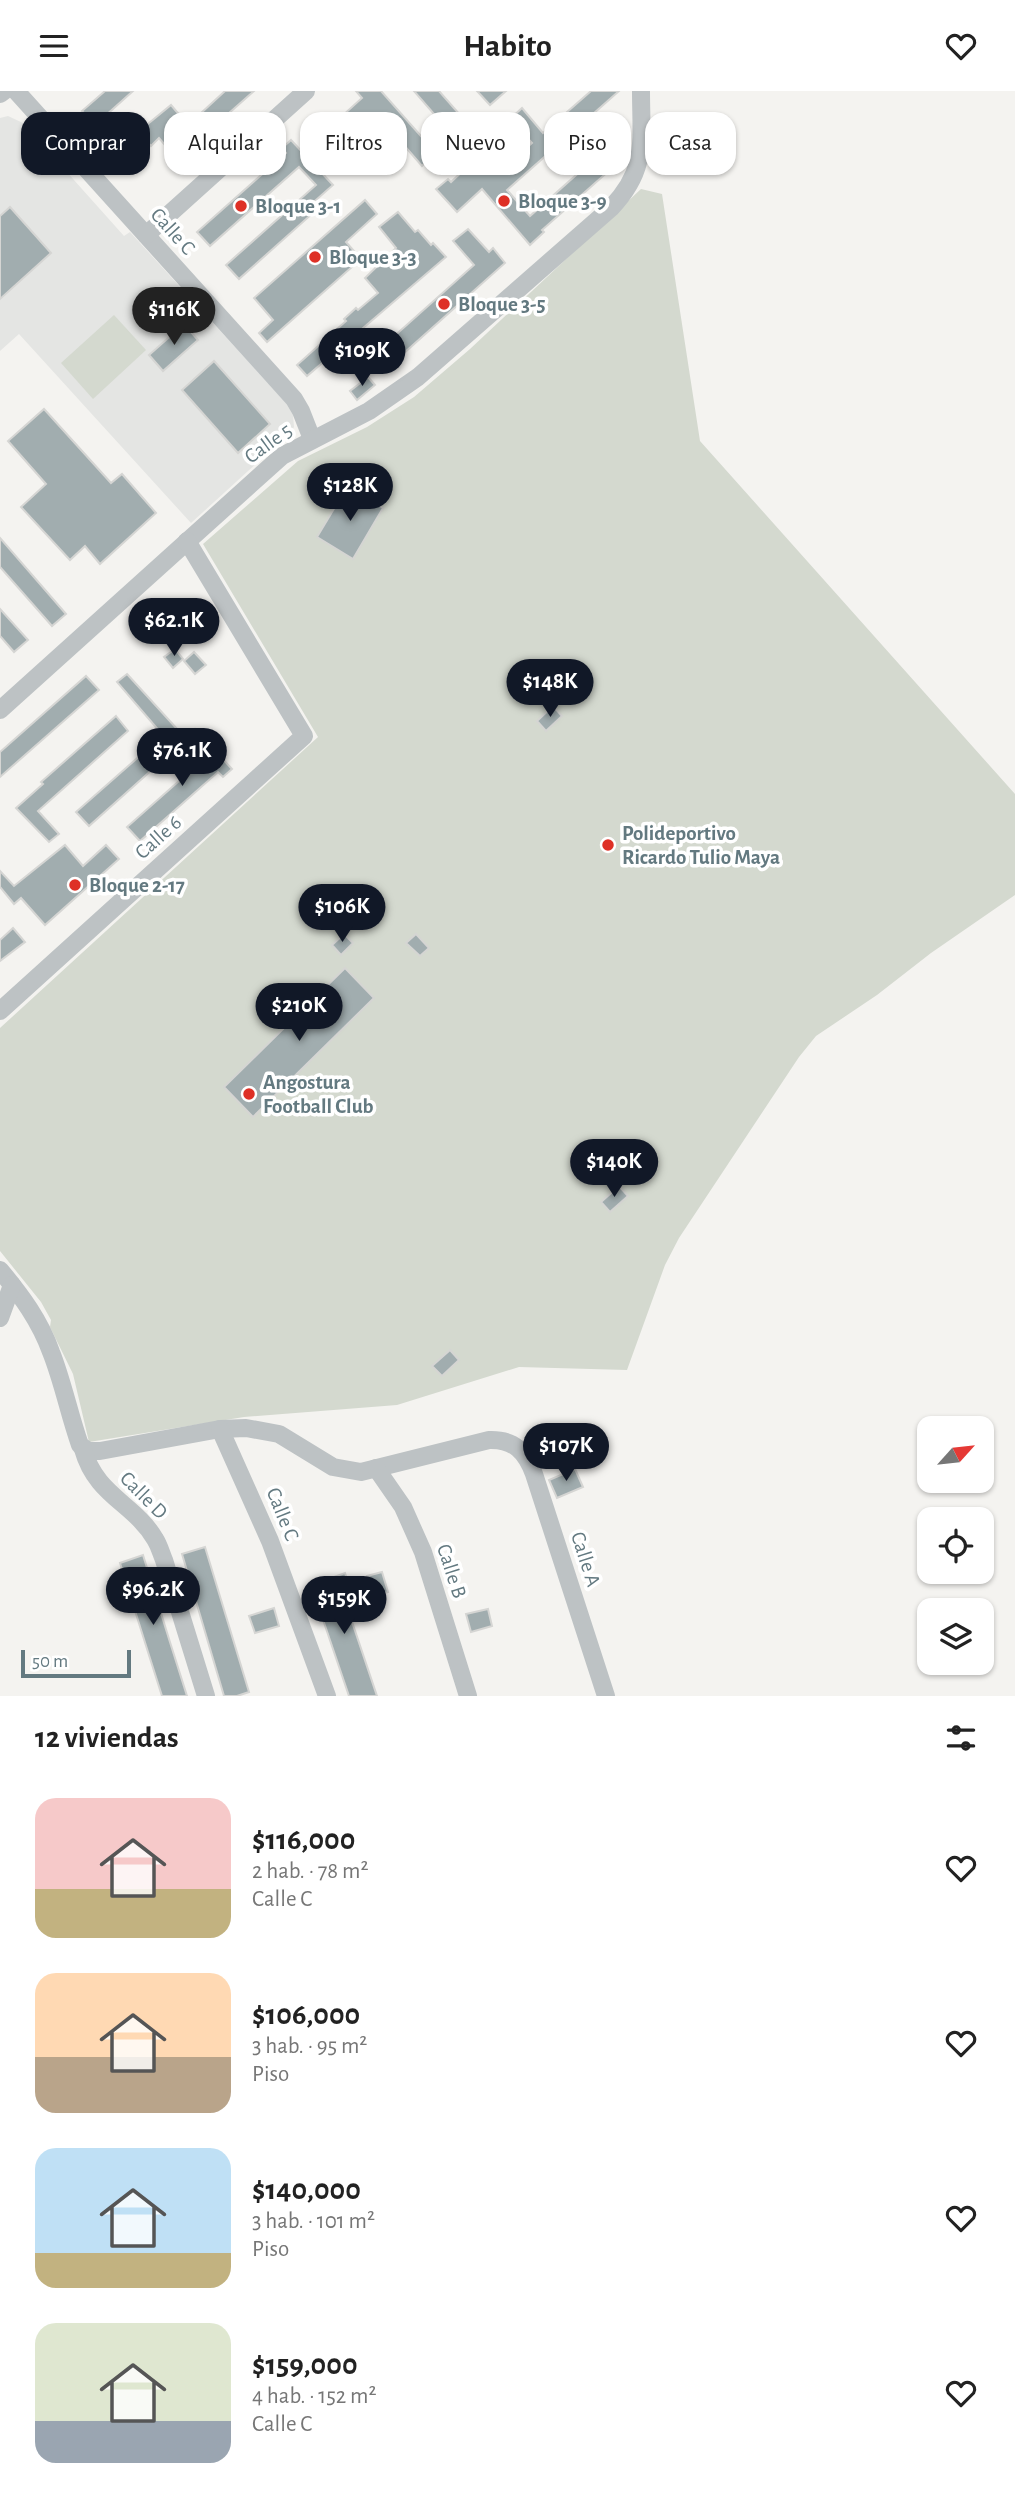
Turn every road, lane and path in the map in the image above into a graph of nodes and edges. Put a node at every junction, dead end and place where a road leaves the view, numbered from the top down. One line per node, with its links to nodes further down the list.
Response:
1 (16, 91): 4 (street, Calle C)
2 (306, 91): 4 (street)
3 (641, 91): 5 (street, Calle 5)
4 (146, 235): 5 (street, Calle C)
5 (312, 439): 6 (street, Calle 5)
6 (187, 541): 7 (street, Calle 5); 8 (street, Calle 6)
7 (0, 710)
8 (0, 1011)
9 (0, 1270): 10 (street, Calle D)
10 (12, 1285): 11 (street); 13 (street, Calle D)
11 (0, 1318)
12 (220, 1429): 13 (street); 14 (street); 16 (street, Calle C)
13 (80, 1443): 15 (street, Calle D)
14 (376, 1468): 17 (street, Calle B); 18 (street, Calle A)
15 (206, 1696)
16 (327, 1696)
17 (468, 1696)
18 (606, 1696)

